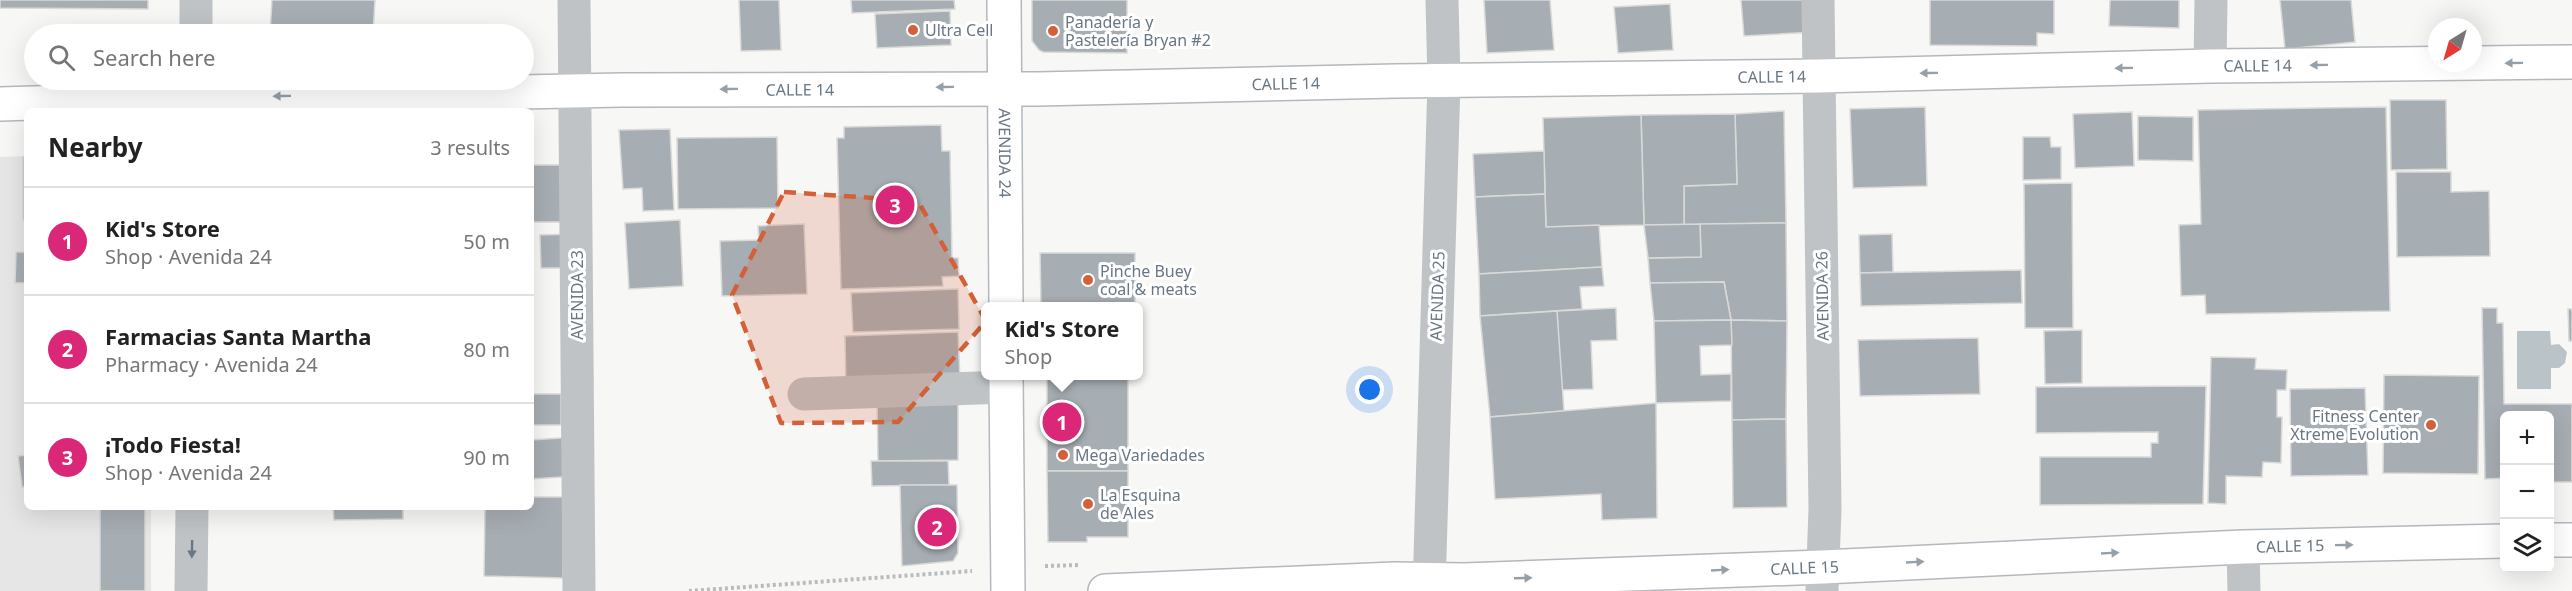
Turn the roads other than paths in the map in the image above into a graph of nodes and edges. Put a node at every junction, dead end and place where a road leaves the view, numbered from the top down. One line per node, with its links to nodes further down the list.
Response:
1 (196, 0): 7 (street)
2 (574, 0): 13 (street, AVENIDA 23)
3 (1004, 0): 12 (street, AVENIDA 24)
4 (1442, 0): 11 (street, AVENIDA 25)
5 (1818, 0): 10 (street, AVENIDA 26)
6 (2211, 0): 9 (street)
7 (196, 24)
8 (2572, 62): 9 (street, CALLE 14, one-way to 9)
9 (2210, 66): 10 (street, CALLE 14, one-way to 10)
10 (1818, 76): 11 (street, CALLE 14); 25 (street, AVENIDA 26)
11 (1444, 81): 12 (street, CALLE 14); 26 (street, AVENIDA 25)
12 (1004, 88): 13 (street, CALLE 14, one-way to 13); 16 (street, AVENIDA 24)
13 (575, 92): 14 (street, CALLE 14, one-way to 14); 28 (street, AVENIDA 23)
14 (196, 96): 15 (street, CALLE 14)
15 (0, 104)
16 (1006, 302)
17 (1006, 381): 18 (street); 24 (street)
18 (804, 394)
19 (192, 510): 27 (street, one-way to 27)
20 (2554, 540): 21 (street)
21 (2572, 540)
22 (2500, 542): 23 (street, CALLE 15, one-way to 22)
23 (2244, 547): 25 (street, CALLE 15, one-way to 23); 30 (street)
24 (1008, 579)
25 (1823, 579): 26 (street, CALLE 15, one-way to 25)
26 (1429, 585): 29 (street, CALLE 15)
27 (191, 591)
28 (579, 591)
29 (1105, 591)
30 (2244, 591)

